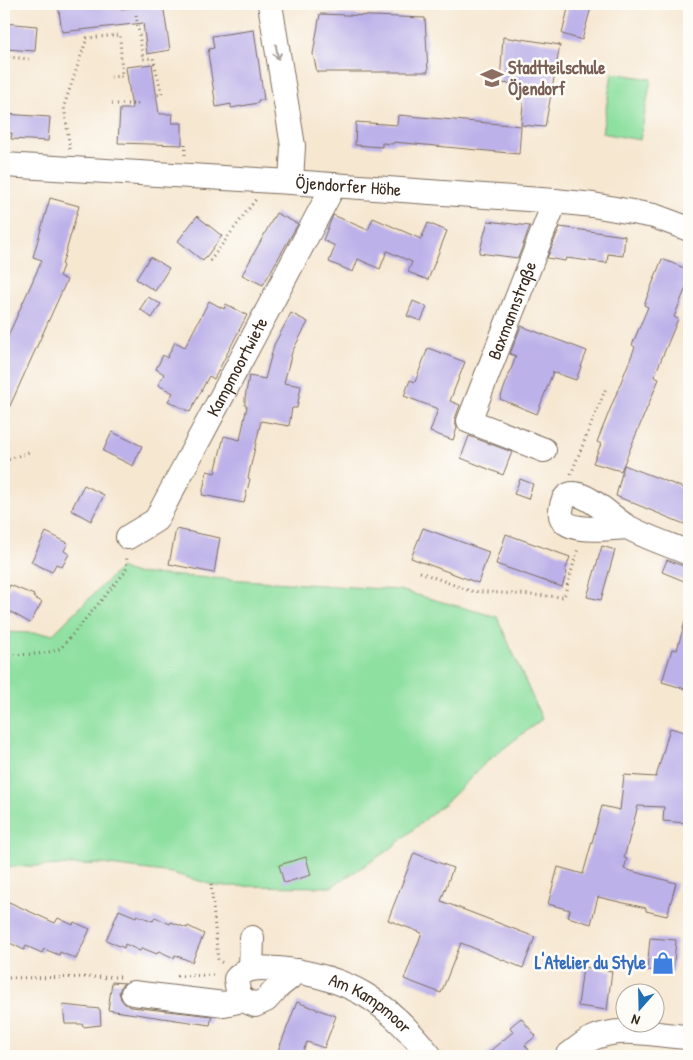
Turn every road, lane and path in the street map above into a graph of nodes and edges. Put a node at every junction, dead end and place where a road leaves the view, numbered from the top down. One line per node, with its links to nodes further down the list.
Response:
1 (270, 4): 11 (street, one-way to 11)
2 (136, 15): 6 (path)
3 (4, 59): 4 (path)
4 (29, 59)
5 (111, 77): 10 (path)
6 (152, 96)
7 (112, 104): 8 (path)
8 (142, 104)
9 (4, 165): 10 (street, Öjendorfer Höhe)
10 (73, 169): 11 (street, Öjendorfer Höhe)
11 (281, 181): 12 (street, Öjendorfer Höhe); 15 (path)
12 (334, 185): 13 (street, Öjendorfer Höhe); 23 (street, Kampmoortwiete)
13 (555, 201): 14 (street, Öjendorfer Höhe); 17 (street, Baxmannstraße)
14 (689, 229)
15 (210, 261)
16 (606, 388): 20 (path)
17 (544, 450)
18 (30, 452): 19 (path)
19 (4, 461)
20 (572, 494): 21 (street); 22 (street)
21 (626, 527): 22 (street); 24 (street)
22 (584, 528): 25 (path)
23 (128, 537): 26 (path)
24 (689, 553)
25 (420, 572)
26 (4, 655)
27 (211, 884): 29 (path)
28 (252, 938): 29 (street)
29 (246, 971): 30 (street, Am Kampmoor); 32 (street)
30 (298, 971): 32 (street); 34 (street, Am Kampmoor)
31 (133, 993): 32 (street)
32 (243, 1000)
33 (689, 1038): 35 (street)
34 (430, 1056)
35 (567, 1056)

